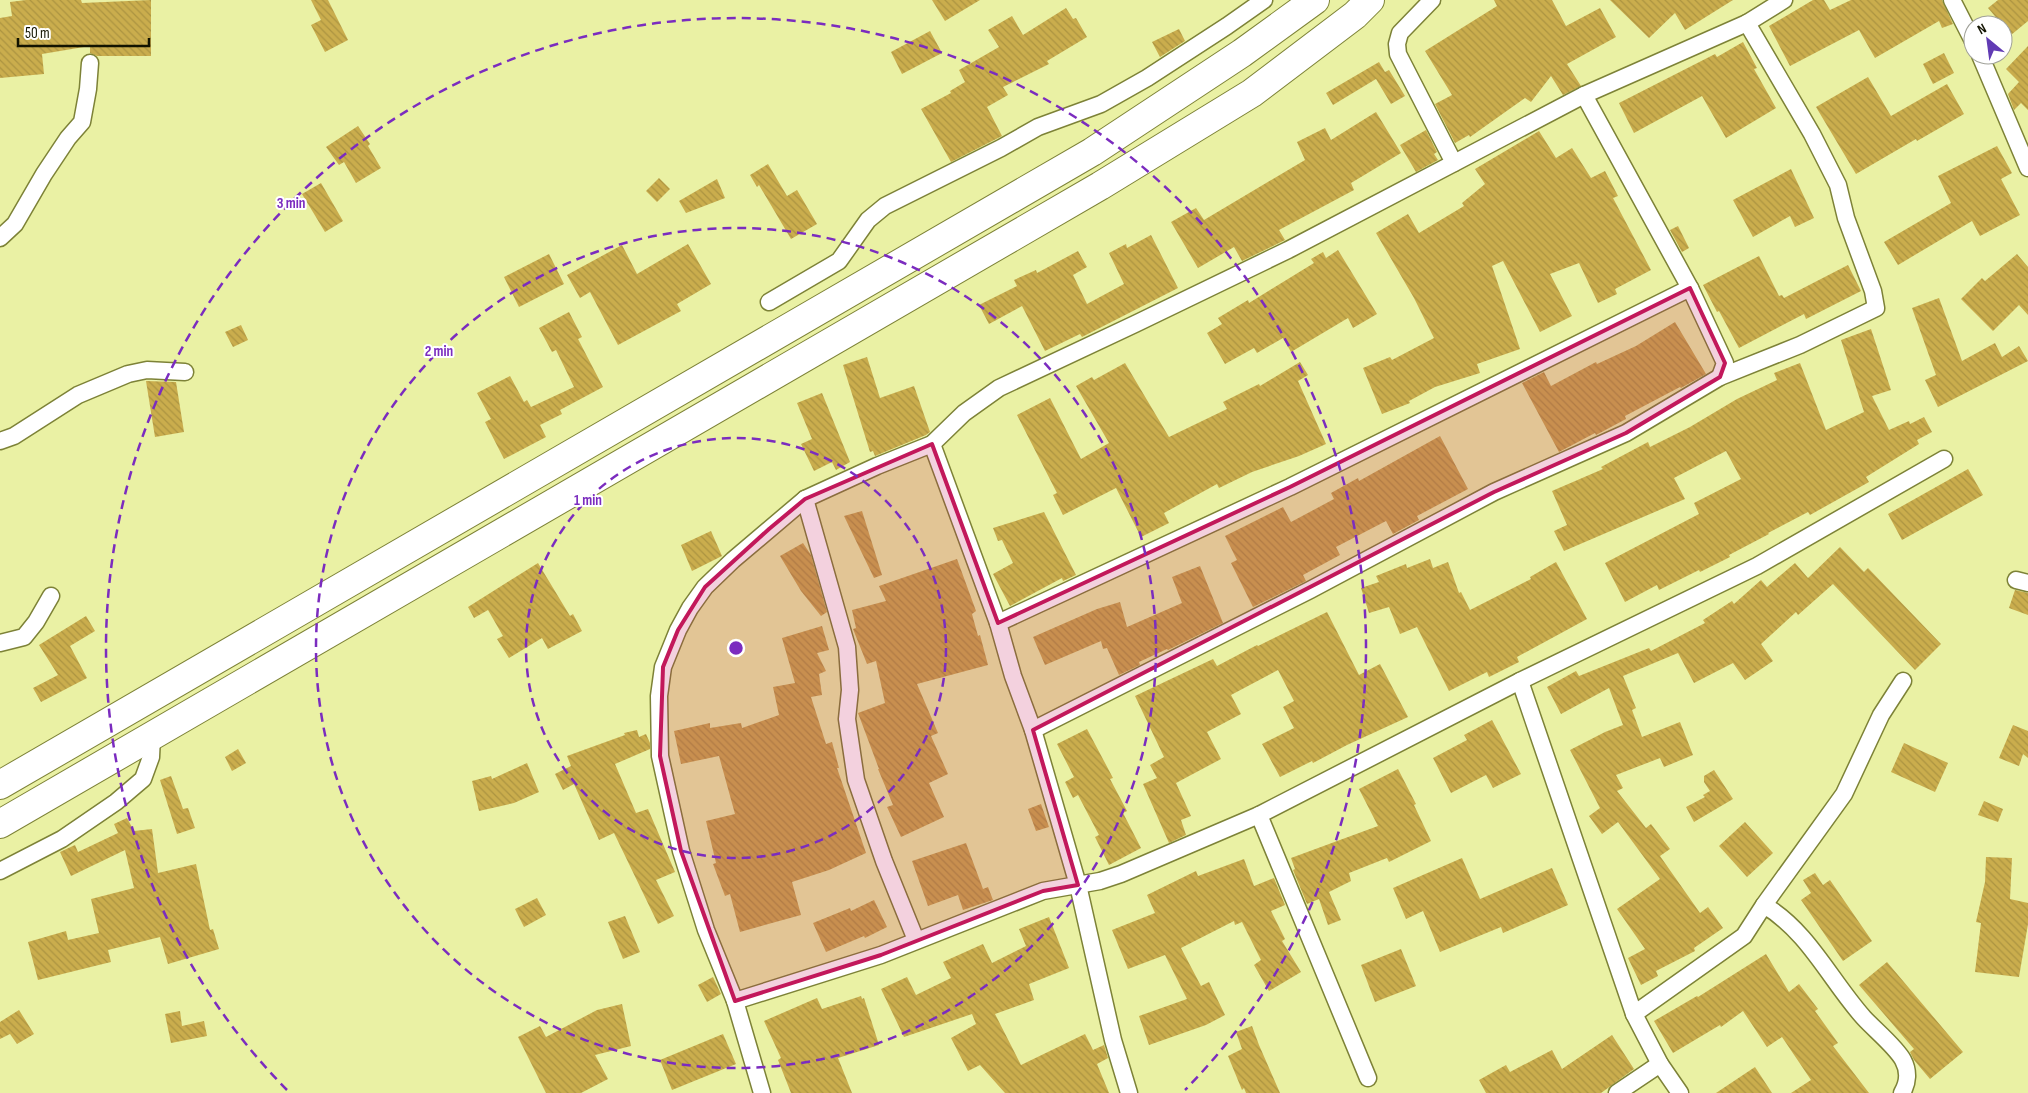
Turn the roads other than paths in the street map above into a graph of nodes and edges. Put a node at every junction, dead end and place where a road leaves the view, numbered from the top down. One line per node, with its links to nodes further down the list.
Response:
1 (1264, 0): 16 (street)
2 (1314, 0): 30 (highway)
3 (1370, 0): 29 (highway)
4 (1432, 0): 12 (street)
5 (1784, 0): 8 (street)
6 (1952, 0): 7 (street)
7 (1963, 21)
8 (1747, 23): 11 (street); 18 (street)
9 (90, 63): 14 (street)
10 (1984, 65): 13 (street)
11 (1584, 96): 12 (street); 15 (street)
12 (1454, 163): 20 (street)
13 (2028, 168)
14 (0, 238)
15 (1690, 288): 18 (street); 24 (street)
16 (769, 302)
17 (185, 372): 19 (street)
18 (1720, 377): 28 (street)
19 (0, 442)
20 (932, 444): 22 (street); 24 (street)
21 (1944, 459): 26 (street)
22 (805, 499): 36 (street); 37 (street)
23 (51, 596): 25 (street)
24 (998, 623): 28 (street)
25 (0, 644)
26 (1520, 681): 31 (street); 38 (street)
27 (1903, 681): 35 (street)
28 (1033, 730): 34 (street)
29 (152, 736): 32 (highway); 33 (street)
30 (0, 786)
31 (1259, 815): 34 (street); 40 (street)
32 (0, 824)
33 (0, 871)
34 (1078, 885): 36 (street); 42 (street)
35 (1764, 905): 38 (street); 45 (street)
36 (916, 940): 37 (street)
37 (735, 1001): 41 (street)
38 (1634, 1014): 39 (street)
39 (1660, 1064): 43 (street); 44 (street)
40 (1368, 1078)
41 (762, 1093)
42 (1129, 1093)
43 (1617, 1093)
44 (1680, 1093)
45 (1902, 1093)

